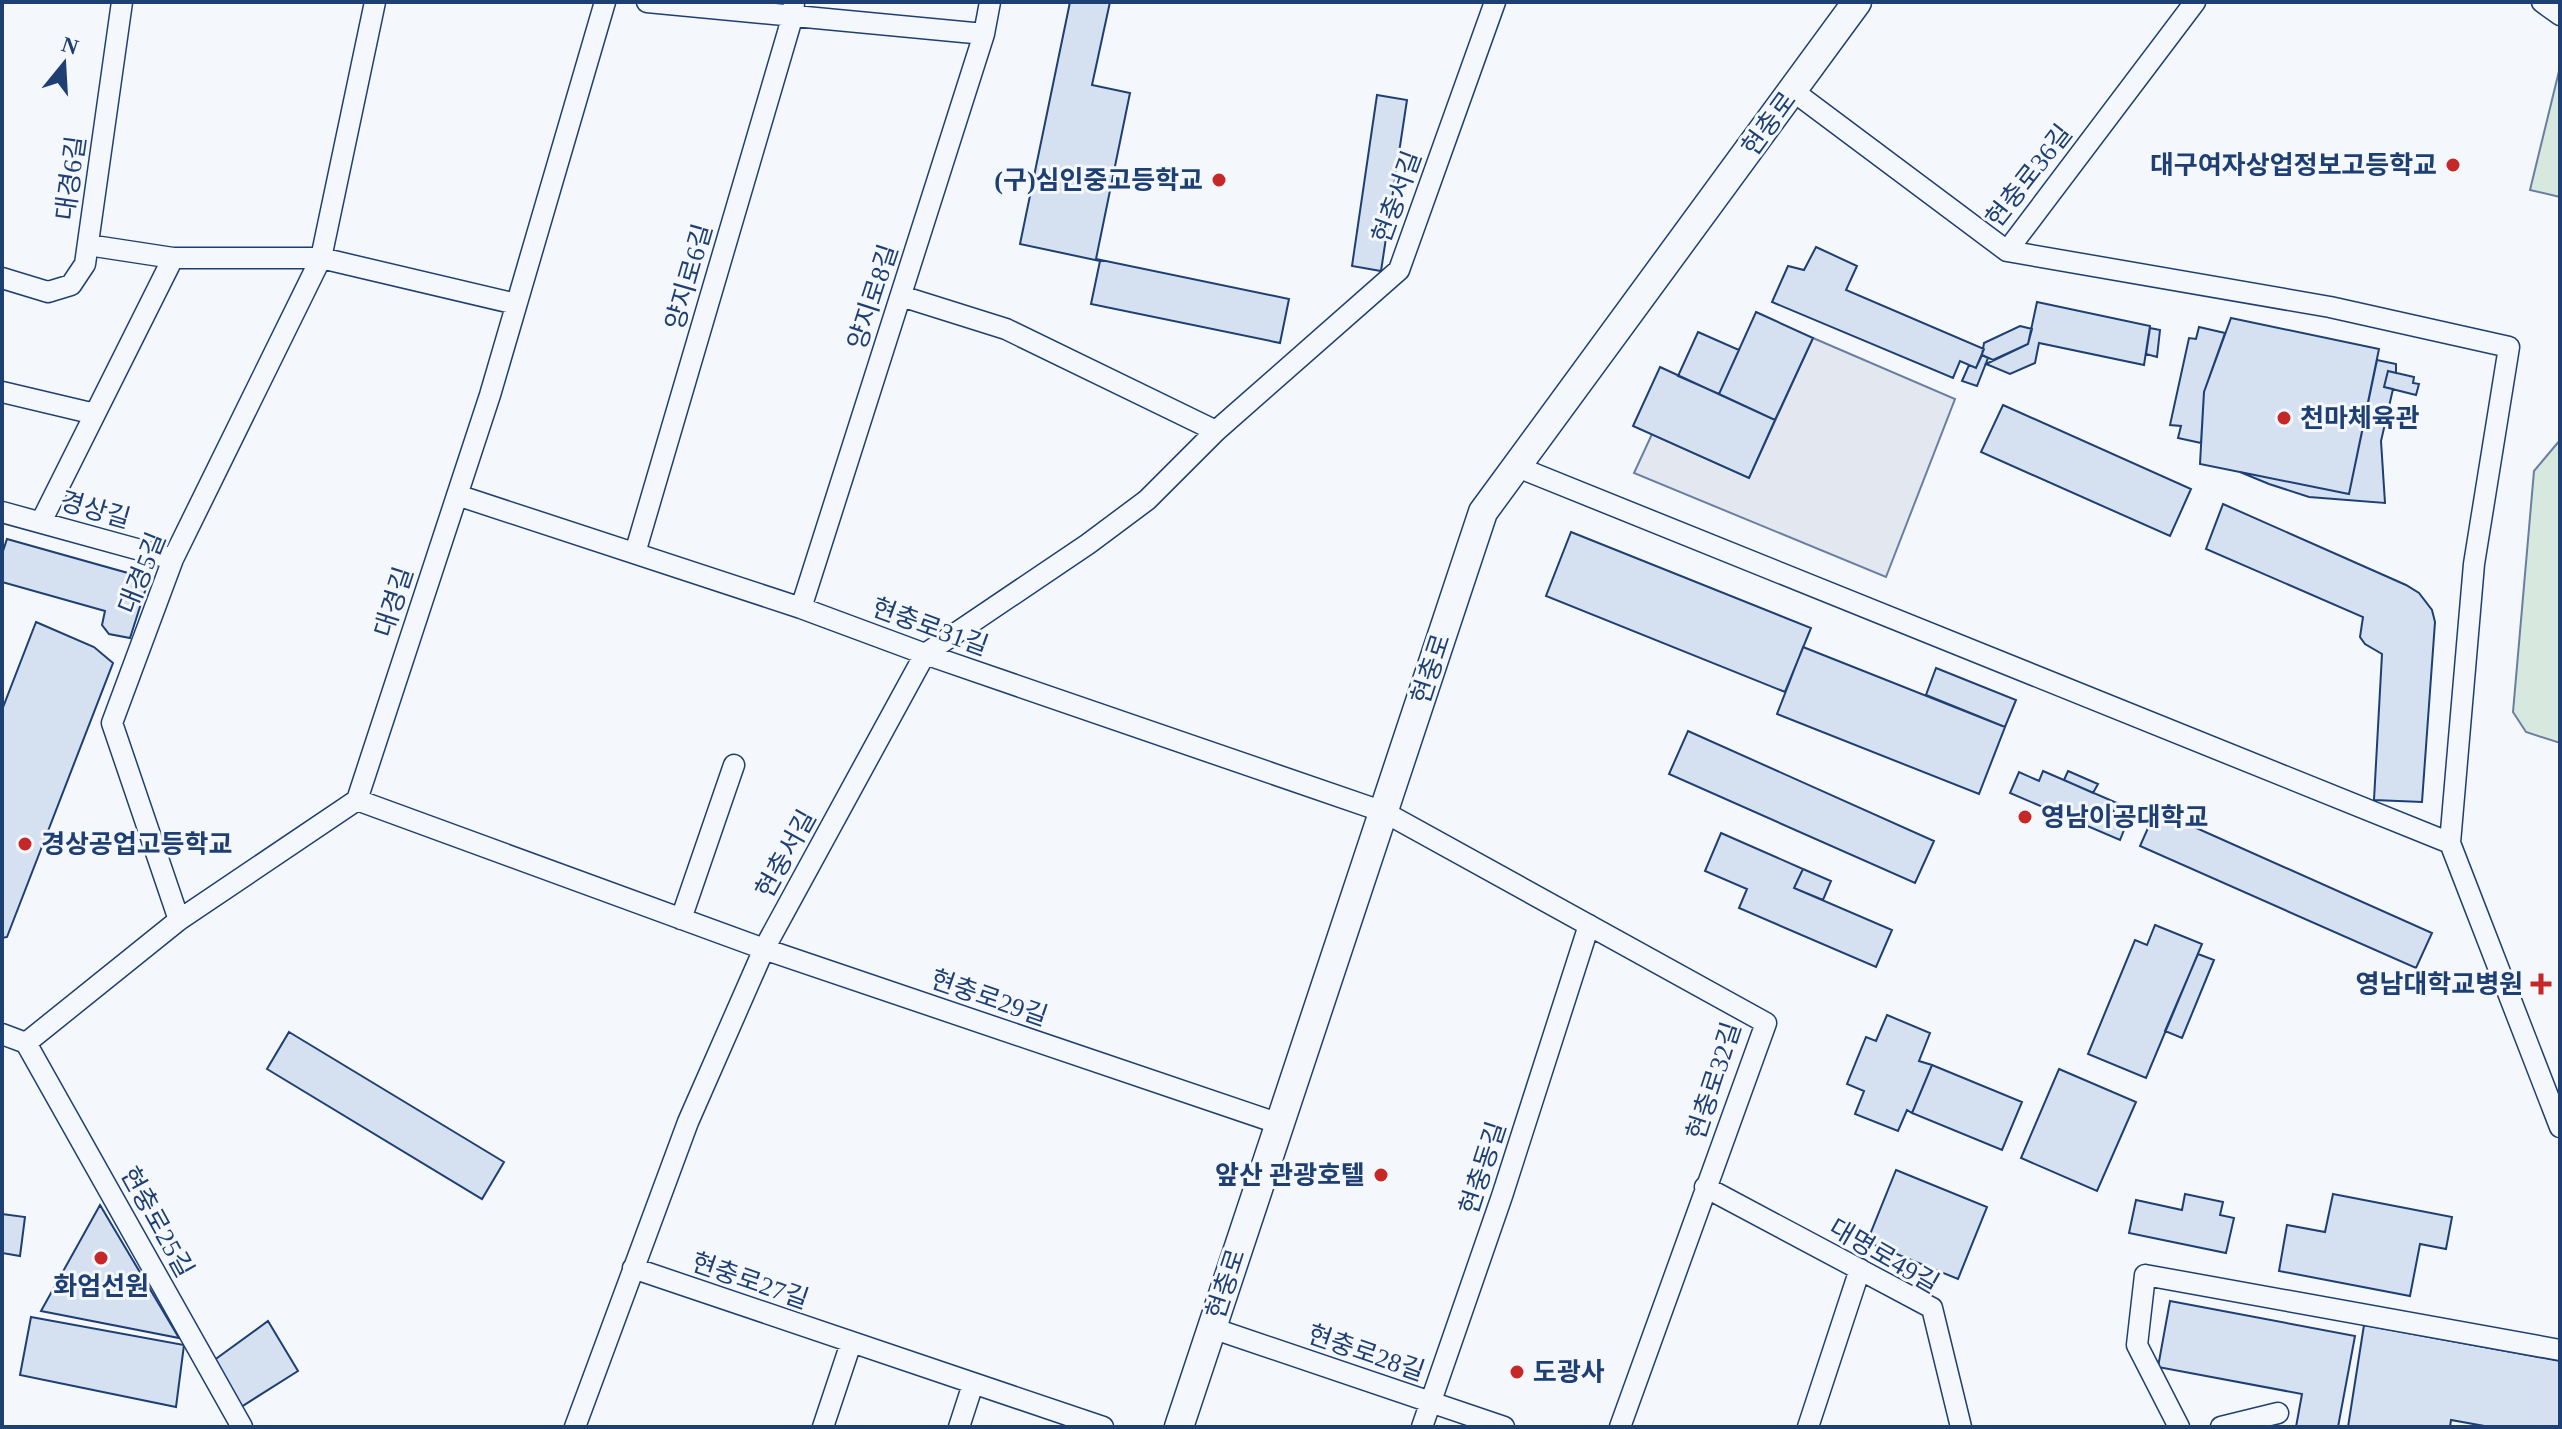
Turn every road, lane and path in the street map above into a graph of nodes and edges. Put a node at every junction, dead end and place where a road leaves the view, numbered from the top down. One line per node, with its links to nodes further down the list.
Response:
1 (122, 2): 12 (street, 대경6길)
2 (375, 2): 15 (street, 대경5길)
3 (605, 2): 18 (street, 대경길)
4 (647, 2): 9 (street)
5 (990, 2): 10 (street, 양지로8길)
6 (1495, 2): 21 (street, 현충서길)
7 (1857, 2): 11 (main road, 현충로)
8 (2195, 2): 13 (street, 현충로36길)
9 (794, 8): 10 (street); 26 (street, 양지로6길)
10 (984, 34): 17 (street, 양지로8길)
11 (1793, 91): 13 (street, 현충로36길); 22 (main road, 현충로)
12 (88, 245): 14 (street); 16 (street, 대경6길)
13 (2007, 251): 33 (street)
14 (173, 258): 15 (street); 20 (street)
15 (321, 258): 18 (street); 27 (street, 대경5길)
16 (2, 278)
17 (901, 296): 21 (street); 28 (street, 양지로8길)
18 (516, 304): 23 (street, 대경길)
19 (2, 392): 20 (street)
20 (95, 414): 25 (street)
21 (1216, 431): 29 (street, 현충서길)
22 (1515, 466): 32 (main road, 현충로); 33 (street)
23 (457, 495): 26 (street, 현충로31길); 31 (street, 대경길)
24 (2, 512): 25 (street, 경상길)
25 (41, 522): 27 (street, 경상길)
26 (635, 553): 28 (street, 현충로31길)
27 (173, 559): 35 (street, 대경5길)
28 (801, 608): 29 (street, 현충로31길)
29 (925, 654): 32 (street, 현충로31길); 37 (street, 현충서길)
30 (734, 765): 34 (street)
31 (357, 800): 34 (street, 현충로29길); 35 (street)
32 (1384, 812): 36 (street, 현충로32길); 40 (main road, 현충로)
33 (2450, 843): 41 (street)
34 (681, 919): 37 (street, 현충로29길)
35 (179, 920): 39 (street)
36 (1589, 925): 42 (street, 현충로32길); 49 (street, 현충동길)
37 (764, 949): 40 (street, 현충로29길); 43 (street, 현충서길)
38 (2, 1034): 39 (street)
39 (26, 1043): 51 (street, 현충로25길)
40 (1280, 1124): 45 (main road, 현충로)
41 (2560, 1127)
42 (1705, 1187): 44 (street, 대명로49길); 59 (street, 현충로32길)
43 (633, 1268): 46 (street, 현충로27길); 52 (street, 현충서길)
44 (1860, 1269): 60 (street); 61 (street, 대명로49길)
45 (1212, 1328): 49 (street, 현충로28길); 56 (main road, 현충로)
46 (851, 1343): 48 (street, 현충로27길); 53 (street)
47 (2560, 1350): 62 (street)
48 (973, 1384): 54 (street); 55 (street, 현충로27길)
49 (1431, 1402): 57 (street, 현충동길); 58 (street, 현충로28길)
50 (2278, 1413): 63 (street)
51 (242, 1427)
52 (575, 1427)
53 (823, 1427)
54 (959, 1427)
55 (1103, 1427)
56 (1179, 1427)
57 (1422, 1427)
58 (1504, 1427)
59 (1620, 1427)
60 (1808, 1427)
61 (1961, 1427)
62 (2179, 1427)
63 (2221, 1427)

